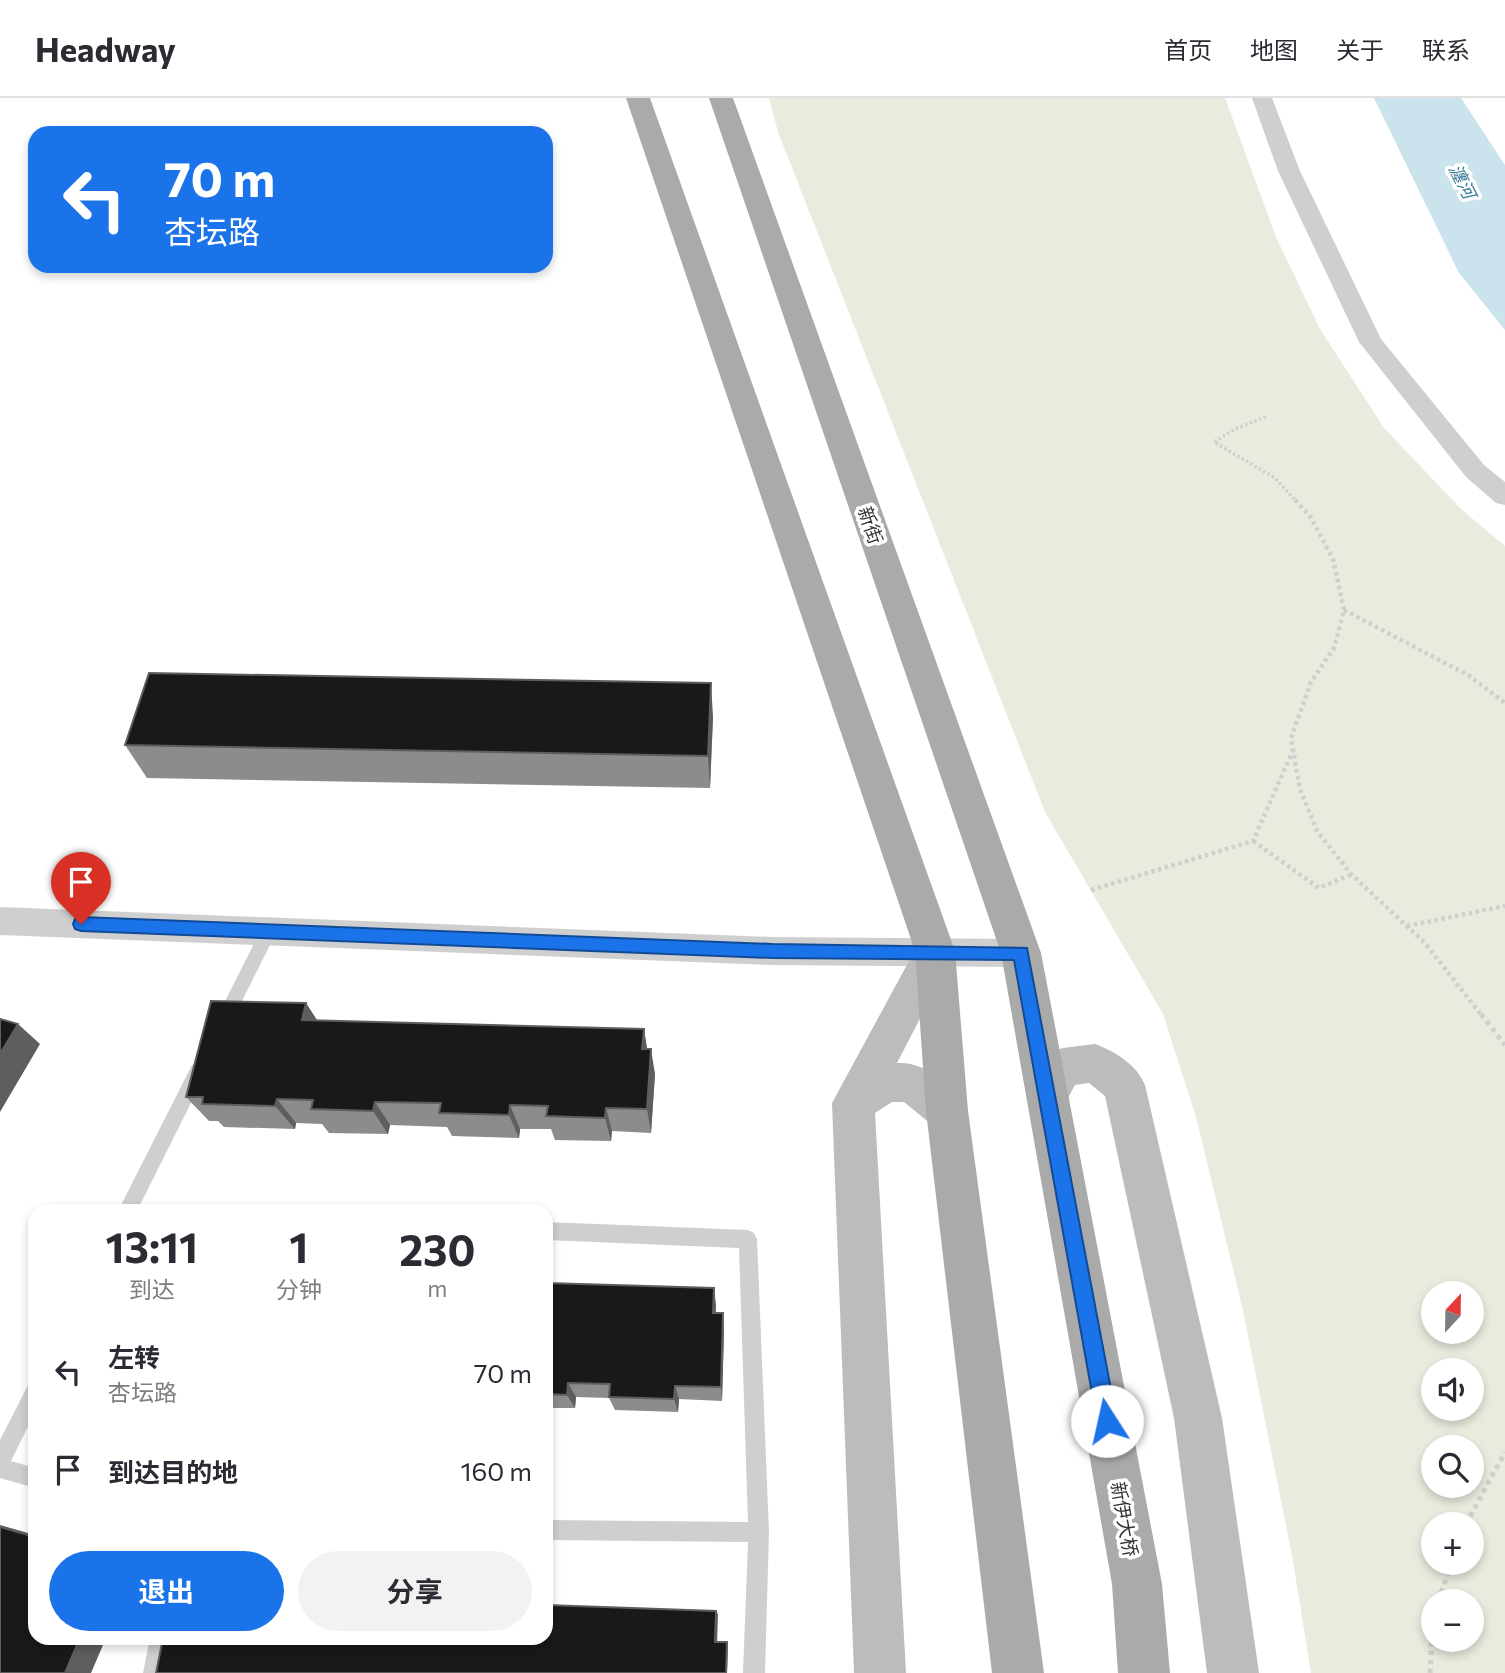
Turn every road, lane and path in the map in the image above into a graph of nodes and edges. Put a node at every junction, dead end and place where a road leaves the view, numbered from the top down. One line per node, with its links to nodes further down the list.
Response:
1 (638, 98): 18 (main road)
2 (721, 98): 5 (main road, 新街)
3 (740, 98): 5 (main road)
4 (1262, 98): 7 (street)
5 (733, 129): 19 (main road, 新街)
6 (1266, 417): 8 (path)
7 (1505, 496)
8 (1344, 610): 9 (path); 10 (path)
9 (1505, 703)
10 (1293, 750): 11 (path); 12 (path)
11 (1253, 841): 12 (path); 13 (path)
12 (1351, 874): 16 (path)
13 (1091, 890)
14 (1505, 906): 16 (path)
15 (0, 921): 17 (street)
16 (1407, 926): 20 (path)
17 (269, 932): 18 (street); 24 (lane)
18 (935, 951): 19 (street); 22 (street); 23 (main road)
19 (1021, 953): 21 (main road, 新伊大桥)
20 (1505, 1045)
21 (1047, 1095): 40 (main road, 新伊大桥); 41 (street)
22 (853, 1103): 23 (street); 38 (street)
23 (947, 1111): 39 (main road)
24 (131, 1204)
25 (553, 1231): 33 (lane)
26 (28, 1406): 28 (lane)
27 (1505, 1452): 31 (path)
28 (0, 1461)
29 (0, 1468): 30 (lane)
30 (28, 1476)
31 (1472, 1512)
32 (553, 1530): 33 (lane)
33 (758, 1532): 37 (lane)
34 (160, 1645): 36 (lane)
35 (1431, 1652): 42 (path)
36 (154, 1673)
37 (754, 1673)
38 (880, 1673)
39 (1018, 1673)
40 (1144, 1673)
41 (1233, 1673)
42 (1430, 1673)

